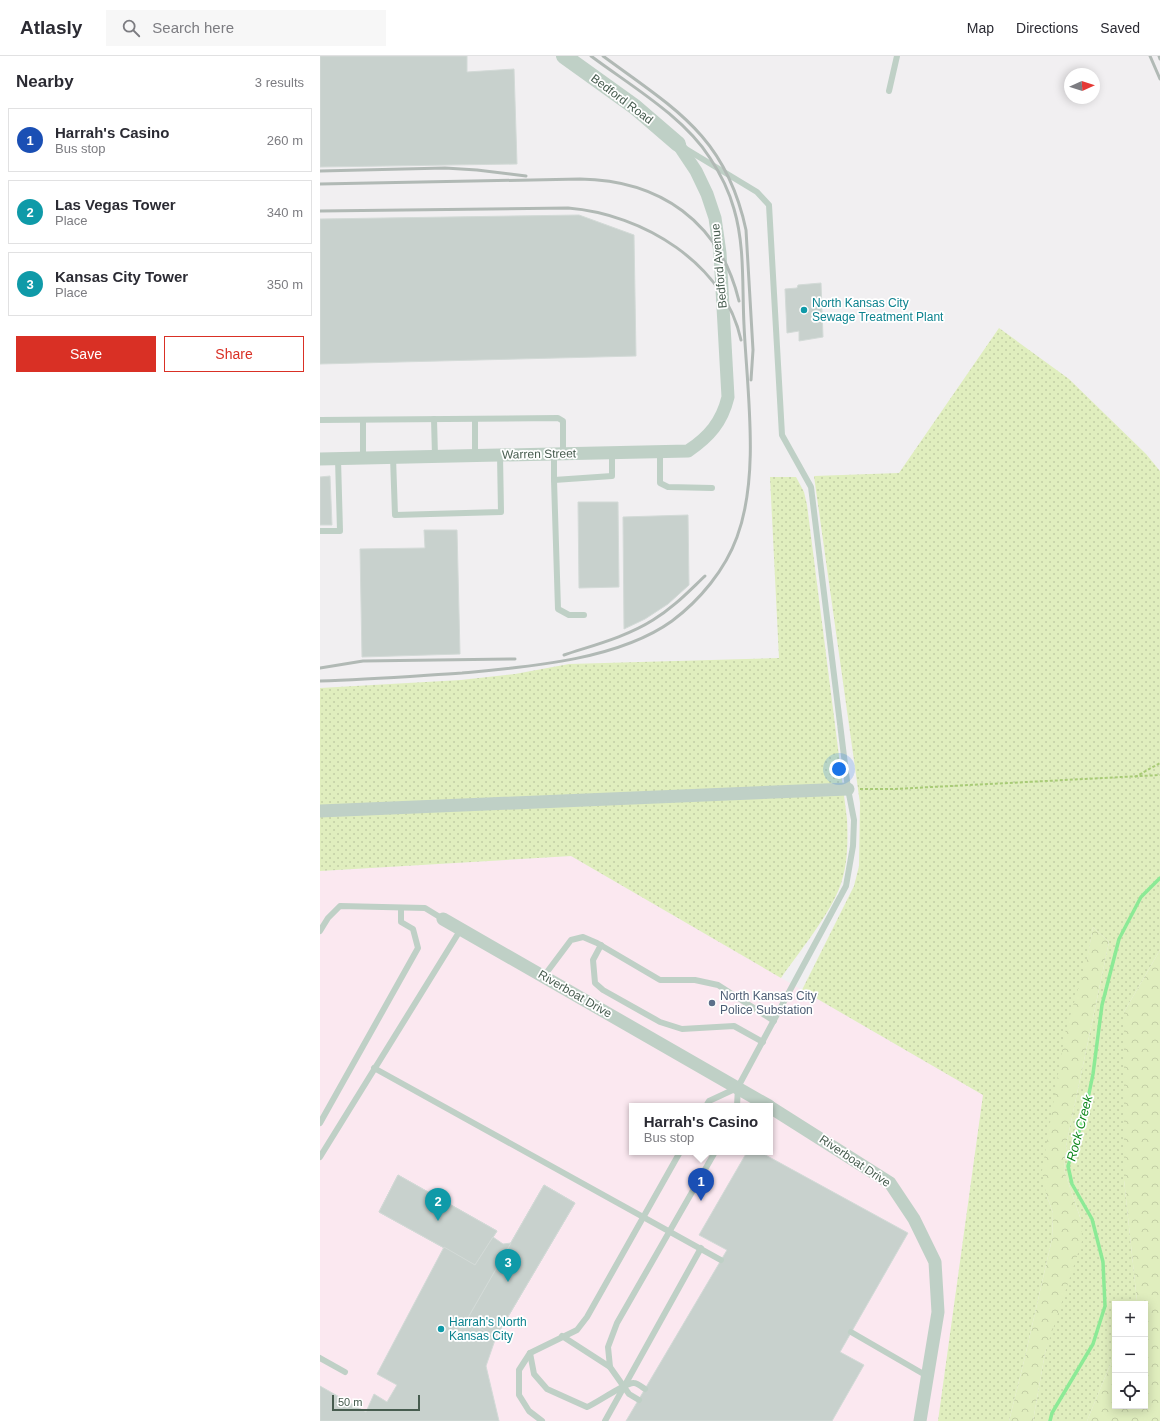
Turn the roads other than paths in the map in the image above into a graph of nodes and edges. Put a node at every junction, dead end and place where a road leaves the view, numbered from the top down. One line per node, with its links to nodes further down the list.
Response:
1 (564, 56): 4 (street, Bedford Road)
2 (897, 56): 3 (lane)
3 (889, 91)
4 (678, 144): 5 (street, Bedford Avenue); 24 (lane)
5 (728, 397): 11 (street, Warren Street)
6 (434, 419): 7 (lane); 9 (lane); 14 (lane)
7 (475, 419): 12 (lane); 15 (lane)
8 (320, 420): 9 (lane)
9 (363, 420): 18 (lane)
10 (612, 452): 11 (street, Warren Street); 12 (street, Warren Street); 20 (lane)
11 (660, 452): 21 (lane)
12 (558, 454): 13 (street, Warren Street); 20 (lane)
13 (500, 455): 15 (street, Warren Street); 16 (lane)
14 (435, 456): 15 (street, Warren Street); 16 (street, Warren Street)
15 (475, 456)
16 (393, 457): 18 (street, Warren Street)
17 (338, 458): 18 (street, Warren Street); 19 (street, Warren Street); 22 (lane)
18 (363, 458)
19 (320, 459)
20 (554, 480): 23 (lane)
21 (712, 488)
22 (320, 532)
23 (584, 615)
24 (848, 789): 25 (street); 32 (lane)
25 (320, 811)
26 (401, 908): 27 (lane); 29 (lane); 40 (lane)
27 (443, 919): 28 (street, Riverboat Drive)
28 (461, 929): 31 (street, Riverboat Drive); 34 (lane)
29 (320, 931)
30 (601, 945): 31 (lane); 32 (lane); 33 (lane)
31 (544, 976): 35 (street, Riverboat Drive)
32 (774, 1021): 33 (lane)
33 (763, 1042): 35 (lane)
34 (374, 1068): 43 (lane); 44 (lane)
35 (738, 1087): 36 (lane); 37 (lane); 38 (street, Riverboat Drive)
36 (708, 1103)
37 (737, 1103)
38 (764, 1103)
39 (773, 1109): 54 (street, Riverboat Drive)
40 (320, 1123)
41 (678, 1155): 44 (lane)
42 (713, 1155): 45 (lane)
43 (320, 1157)
44 (644, 1217): 45 (lane); 49 (lane)
45 (670, 1231): 46 (lane); 52 (lane)
46 (701, 1248): 47 (lane); 55 (lane)
47 (721, 1260)
48 (851, 1332): 54 (lane)
49 (562, 1336): 50 (lane); 52 (lane)
50 (530, 1353): 55 (lane); 58 (lane)
51 (320, 1358): 53 (lane)
52 (610, 1367): 55 (lane)
53 (345, 1372)
54 (927, 1376): 60 (street, Riverboat Drive)
55 (624, 1385): 56 (lane); 57 (lane); 59 (lane)
56 (645, 1389)
57 (639, 1400)
58 (542, 1421)
59 (605, 1421)
60 (920, 1421)

